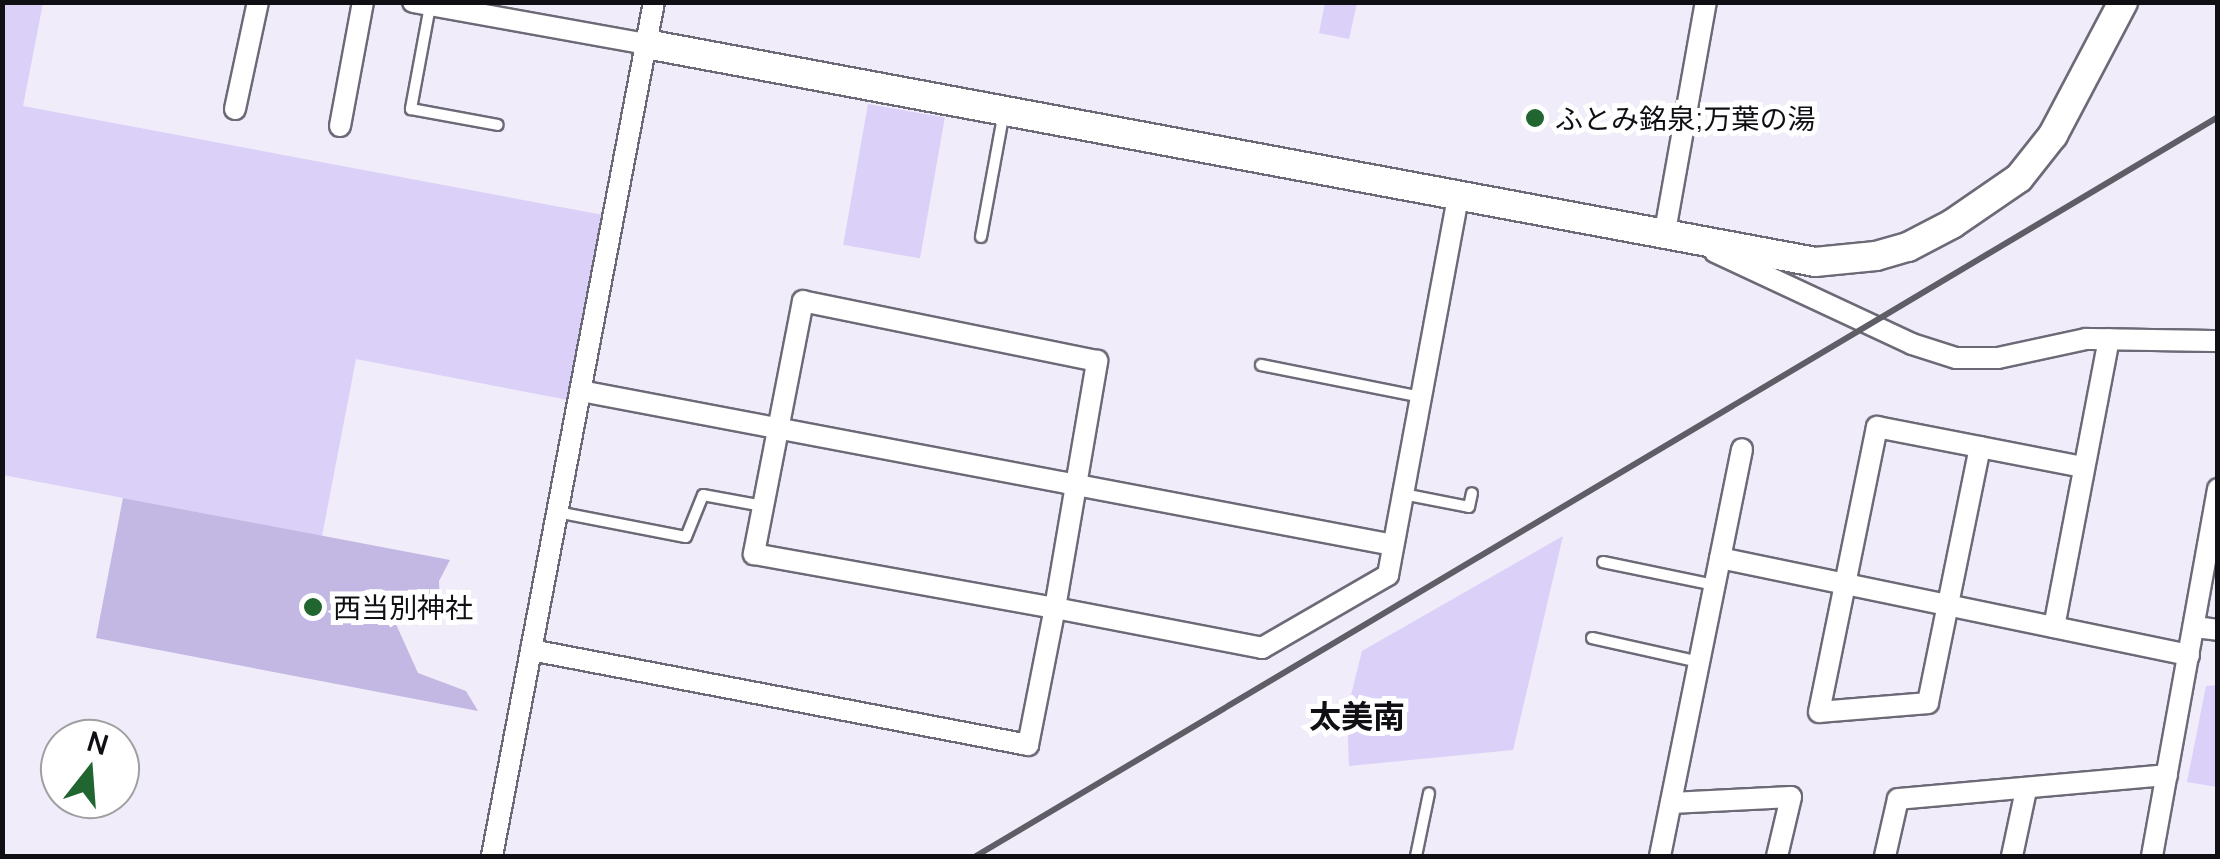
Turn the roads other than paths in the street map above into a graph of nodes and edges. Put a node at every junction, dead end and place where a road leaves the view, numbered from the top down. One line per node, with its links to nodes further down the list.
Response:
1 (258, 2): 9 (street)
2 (364, 2): 12 (street)
3 (654, 2): 8 (street)
4 (1706, 2): 15 (street)
5 (2123, 2): 15 (street)
6 (422, 4): 7 (street); 11 (lane)
7 (512, 11): 8 (street)
8 (646, 44): 10 (street); 19 (street)
9 (235, 109)
10 (1004, 111): 13 (street); 14 (lane)
11 (498, 125)
12 (340, 126)
13 (1458, 197): 15 (street); 20 (street)
14 (981, 237)
15 (1676, 239): 16 (street)
16 (2109, 338): 17 (street); 24 (street)
17 (2218, 342)
18 (1261, 365): 20 (lane)
19 (580, 391): 21 (street); 30 (street)
20 (1421, 397): 28 (street)
21 (778, 430): 25 (street); 25 (street); 29 (street)
22 (1980, 447): 24 (street); 34 (street); 36 (street)
23 (1742, 449): 32 (street)
24 (2083, 467): 38 (street)
25 (1074, 486): 31 (street); 37 (street)
26 (2218, 489): 39 (street)
27 (1472, 493): 28 (lane)
28 (1403, 494): 31 (street)
29 (763, 506): 30 (lane); 37 (street)
30 (558, 512): 42 (street)
31 (1393, 545): 37 (street)
32 (1720, 558): 34 (street); 35 (street)
33 (1604, 562): 35 (lane)
34 (1845, 584): 36 (street); 36 (street)
35 (1714, 586): 44 (street)
36 (1947, 605): 38 (street)
37 (1055, 608): 42 (street)
38 (2054, 627): 43 (street)
39 (2195, 627): 40 (street); 43 (street)
40 (2218, 630)
41 (1592, 638): 44 (lane)
42 (531, 650): 49 (street)
43 (2190, 655): 45 (street)
44 (1699, 662): 48 (street)
45 (2166, 775): 46 (street); 55 (street)
46 (2026, 790): 53 (street); 54 (street)
47 (1429, 793): 50 (lane)
48 (1670, 803): 51 (street); 52 (street)
49 (492, 856)
50 (1416, 856)
51 (1660, 856)
52 (1778, 856)
53 (1885, 856)
54 (2012, 856)
55 (2152, 856)

